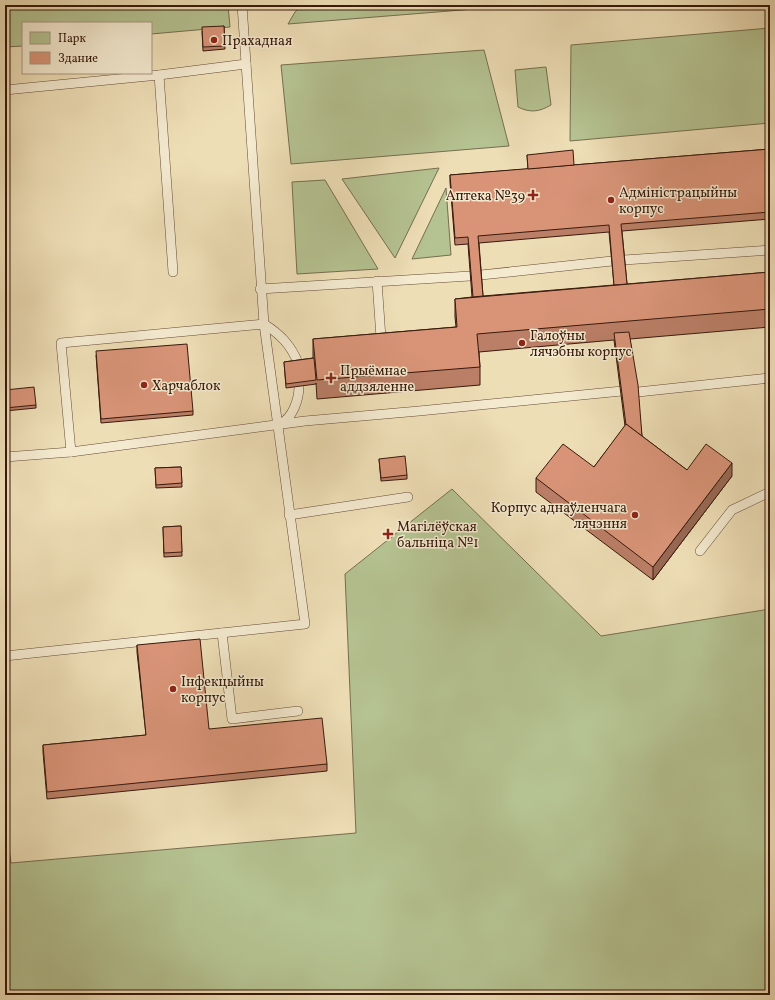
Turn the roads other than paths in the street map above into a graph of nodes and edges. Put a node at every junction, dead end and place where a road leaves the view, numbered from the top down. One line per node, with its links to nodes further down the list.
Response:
1 (242, 5): 2 (lane)
2 (246, 64): 3 (lane); 12 (lane)
3 (159, 75): 4 (lane); 8 (lane)
4 (5, 90)
5 (770, 250): 6 (lane)
6 (624, 260)
7 (612, 261): 9 (lane)
8 (173, 272)
9 (481, 275)
10 (470, 276): 11 (lane)
11 (377, 281): 12 (lane); 14 (lane)
12 (260, 290): 13 (lane)
13 (264, 324): 15 (lane); 20 (lane); 21 (lane)
14 (381, 338)
15 (298, 363)
16 (770, 378): 19 (lane)
17 (299, 386): 20 (lane)
18 (622, 391): 20 (lane)
19 (638, 392)
20 (276, 425): 21 (lane); 25 (lane)
21 (71, 452): 22 (lane)
22 (5, 457)
23 (770, 492): 26 (lane)
24 (408, 497): 25 (lane)
25 (289, 515): 27 (lane)
26 (700, 551)
27 (222, 633): 28 (lane); 29 (lane)
28 (5, 656)
29 (298, 712)

